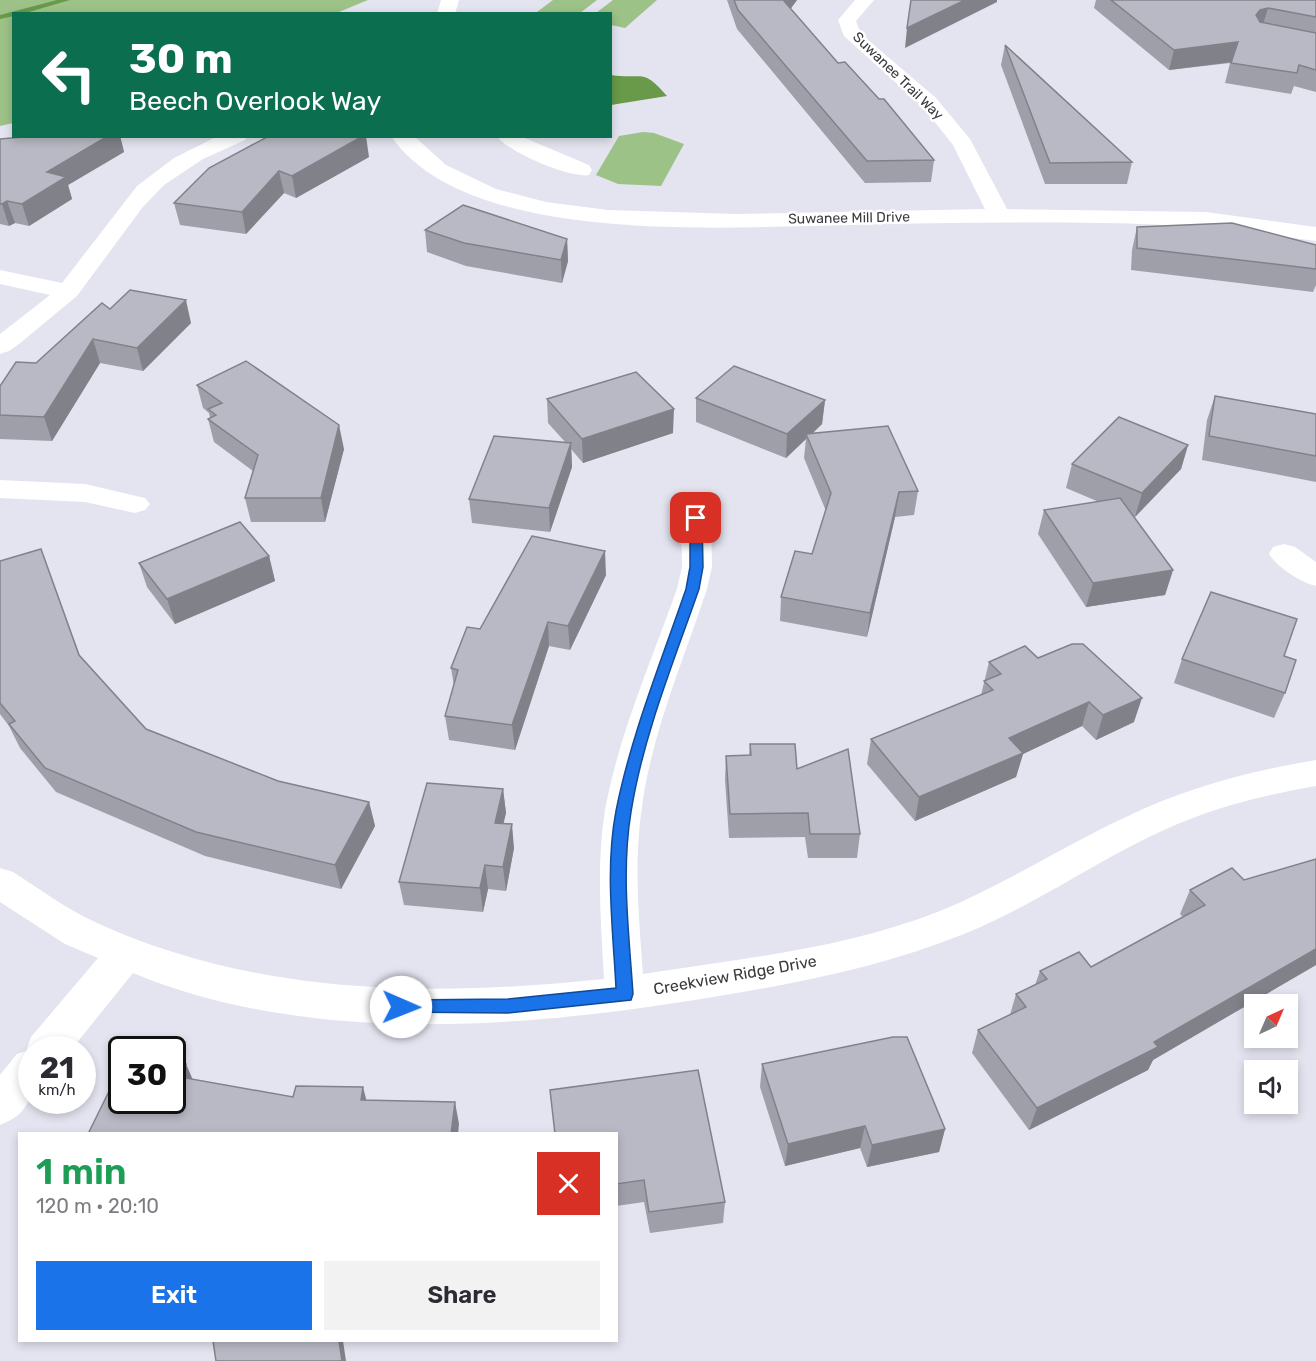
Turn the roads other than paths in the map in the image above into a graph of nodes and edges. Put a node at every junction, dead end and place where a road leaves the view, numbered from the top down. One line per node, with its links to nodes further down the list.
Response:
1 (865, 0): 6 (street, Suwanee Trail Way)
2 (233, 138): 9 (street)
3 (403, 138): 6 (street, Suwanee Mill Drive)
4 (509, 138): 5 (street)
5 (581, 170)
6 (999, 216): 7 (street, Suwanee Mill Drive)
7 (1316, 234)
8 (0, 277): 9 (street)
9 (68, 291): 10 (street)
10 (0, 346)
11 (0, 489): 12 (street)
12 (135, 504)
13 (696, 518): 19 (street)
14 (1284, 554): 15 (street)
15 (1316, 576)
16 (1316, 773): 19 (street, Creekview Ridge Drive)
17 (0, 883): 18 (street, Creekview Ridge Drive)
18 (124, 954): 19 (street, Creekview Ridge Drive); 20 (street)
19 (625, 994)
20 (57, 1036)
21 (18, 1084): 22 (street)
22 (0, 1107)

